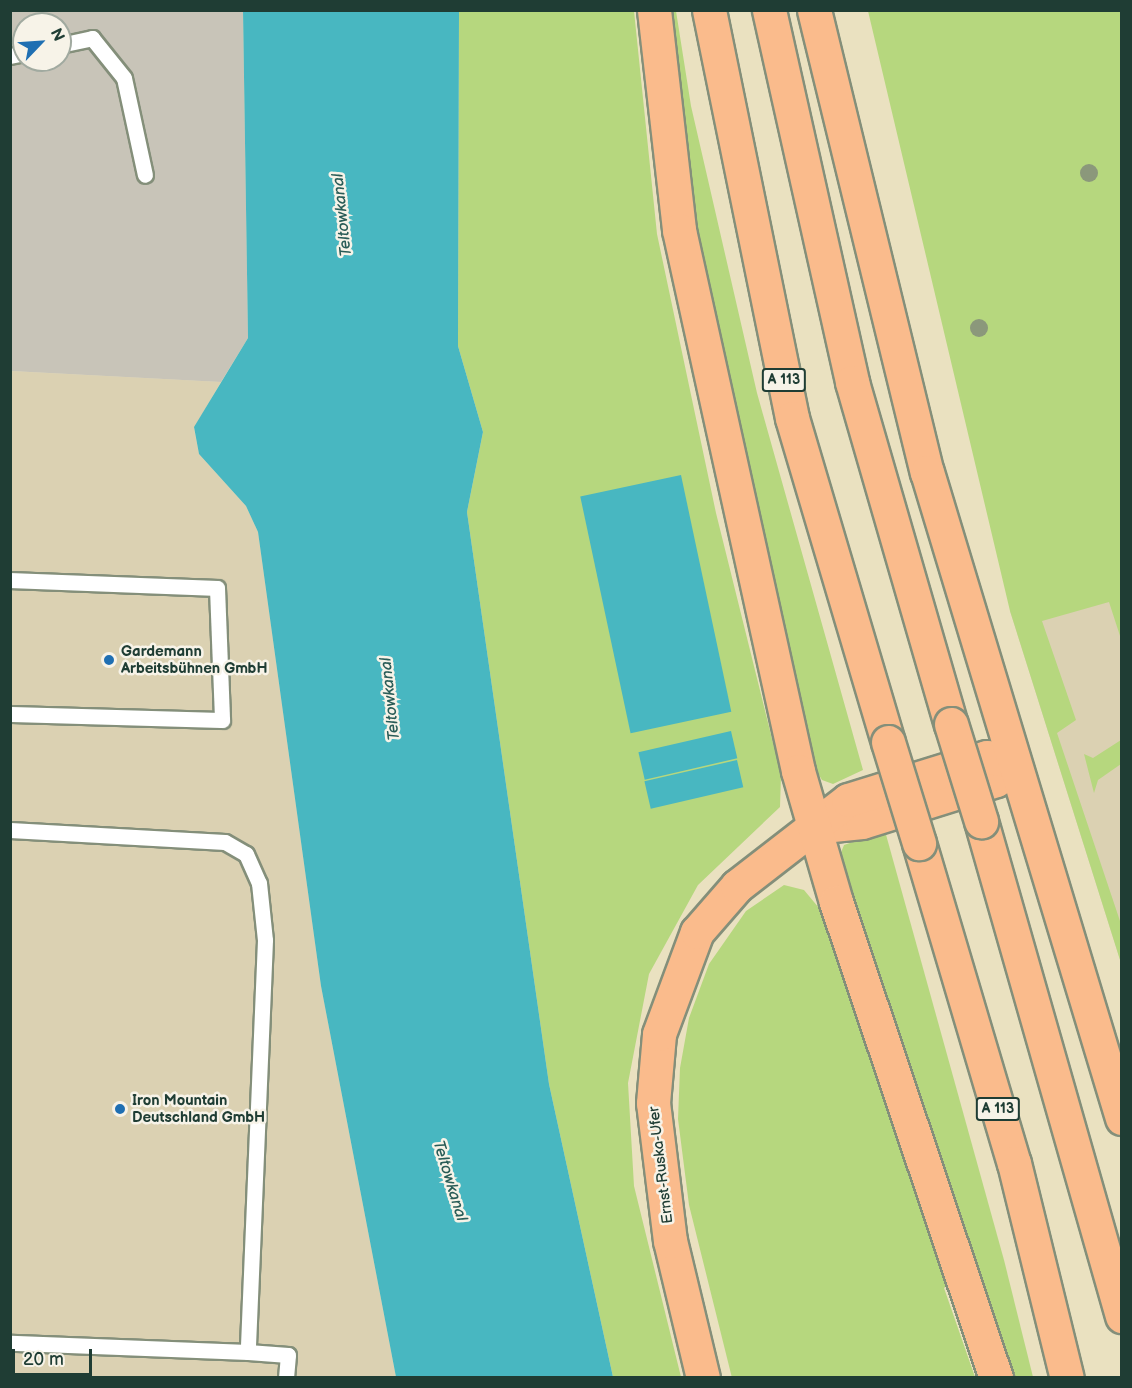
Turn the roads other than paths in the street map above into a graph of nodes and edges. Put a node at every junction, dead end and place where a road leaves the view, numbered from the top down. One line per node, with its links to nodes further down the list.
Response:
1 (654, 10): 10 (main road)
2 (709, 10): 19 (main road, A 113, bridge)
3 (769, 10): 13 (main road, bridge)
4 (814, 10): 9 (main road)
5 (72, 42): 6 (lane)
6 (145, 175)
7 (10, 580): 8 (lane)
8 (10, 714)
9 (1013, 761): 10 (main road); 12 (main road)
10 (813, 827): 17 (main road, Ernst-Ruska-Ufer); 18 (main road)
11 (10, 830): 15 (lane)
12 (1122, 1119)
13 (1122, 1316)
14 (10, 1343): 15 (lane)
15 (248, 1352): 16 (lane)
16 (286, 1377)
17 (703, 1377)
18 (996, 1377)
19 (1067, 1377)

